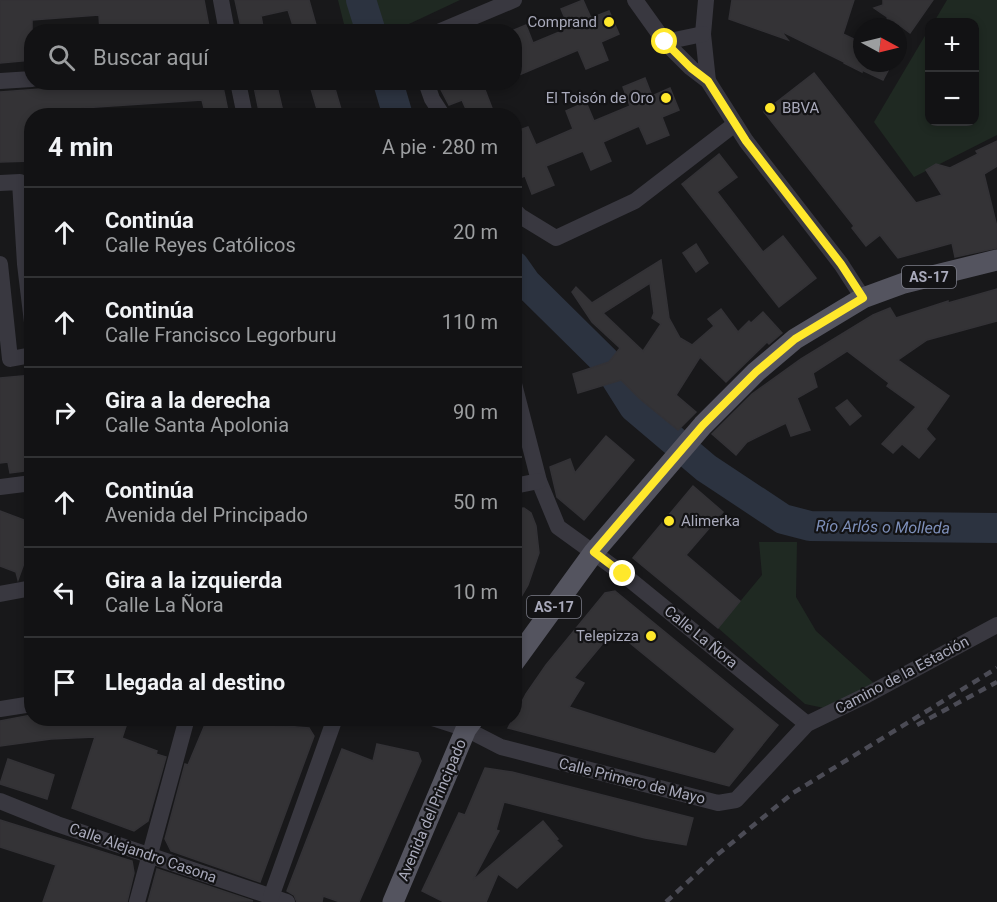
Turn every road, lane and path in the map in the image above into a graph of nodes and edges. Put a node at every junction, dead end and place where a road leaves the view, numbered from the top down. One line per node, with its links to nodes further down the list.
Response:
1 (221, 0): 5 (street)
2 (514, 0): 6 (street)
3 (635, 0): 8 (street)
4 (706, 0): 7 (street)
5 (226, 24)
6 (457, 24)
7 (703, 34): 8 (street); 11 (street)
8 (665, 42): 11 (street)
9 (24, 80): 10 (street)
10 (0, 81)
11 (708, 81): 16 (street)
12 (240, 90): 14 (street)
13 (429, 90): 15 (street)
14 (243, 108)
15 (438, 108)
16 (735, 124): 18 (street); 23 (street)
17 (0, 183): 19 (street)
18 (522, 217)
19 (24, 222)
20 (997, 260): 23 (main road, AS-17)
21 (24, 263): 22 (street)
22 (0, 265): 25 (street)
23 (863, 298): 31 (main road, AS-17)
24 (24, 357): 25 (street)
25 (5, 360)
26 (522, 415): 27 (street, Calle La Ñora)
27 (539, 481): 29 (street); 31 (street, Calle La Ñora)
28 (24, 484): 30 (street)
29 (522, 484)
30 (0, 487)
31 (594, 552): 35 (main road, AS-17); 38 (street, Calle La Ñora)
32 (24, 590): 33 (street)
33 (0, 594)
34 (997, 625): 38 (street, Camino de la Estación)
35 (522, 651)
36 (24, 705): 37 (street)
37 (0, 708)
38 (807, 724): 42 (street, Calle Primero de Mayo)
39 (185, 726): 44 (street)
40 (333, 726): 45 (street)
41 (469, 726): 47 (main road, Avenida del Principado)
42 (473, 726)
43 (0, 801): 44 (street, Calle Alejandro Casona)
44 (150, 856): 45 (street, Calle Alejandro Casona); 46 (street)
45 (279, 899)
46 (136, 902)
47 (393, 902)

